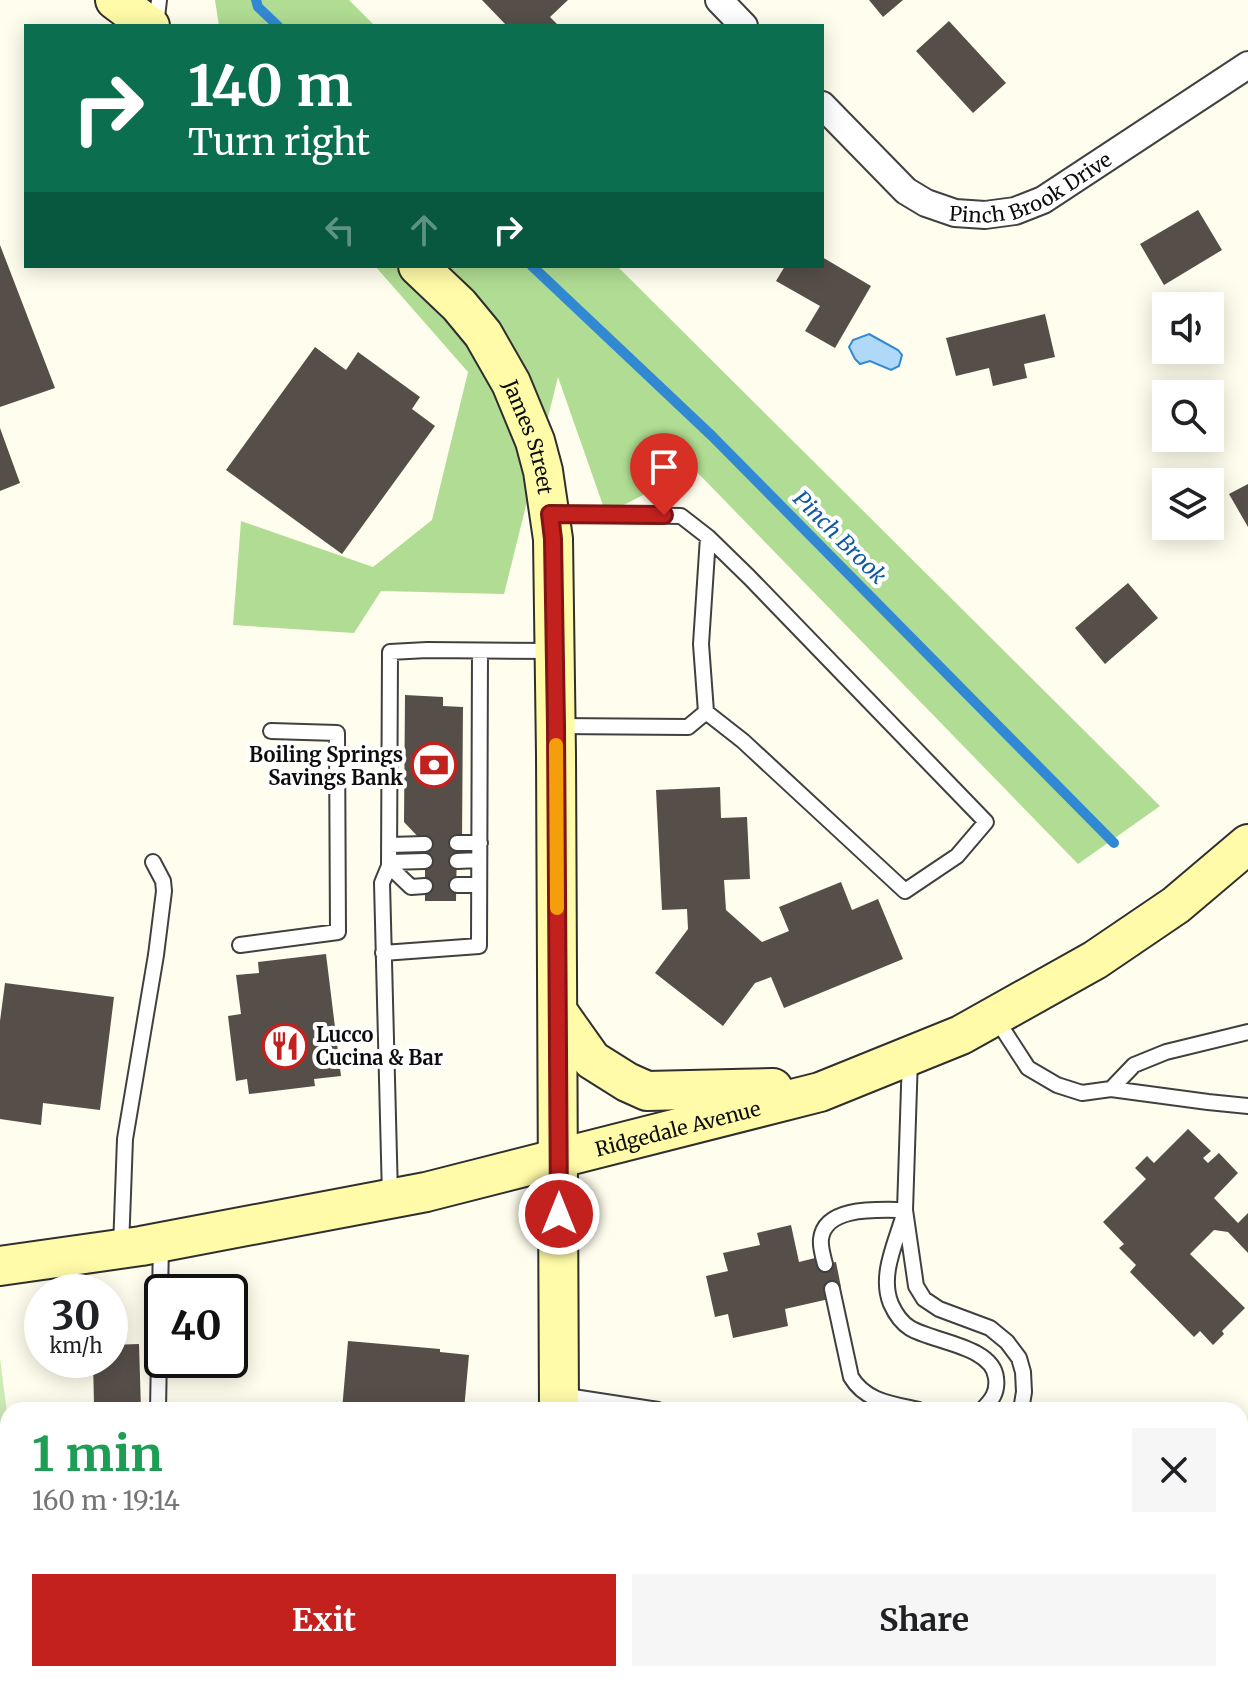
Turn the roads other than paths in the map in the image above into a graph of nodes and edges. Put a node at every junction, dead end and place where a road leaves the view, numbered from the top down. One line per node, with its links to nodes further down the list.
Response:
1 (115, 0): 4 (street)
2 (159, 0): 5 (lane)
3 (719, 0): 6 (street)
4 (147, 24)
5 (156, 24)
6 (742, 24)
7 (1248, 65): 8 (street, Pinch Brook Drive)
8 (824, 107)
9 (420, 268): 10 (street, James Street)
10 (550, 514): 11 (lane); 13 (street, James Street)
11 (708, 537): 14 (lane); 14 (lane)
12 (480, 651): 13 (lane); 18 (lane); 21 (lane)
13 (555, 651): 15 (street, James Street)
14 (706, 712): 15 (lane)
15 (556, 726): 32 (street, James Street)
16 (271, 731): 30 (lane)
17 (457, 843): 18 (lane)
18 (480, 843): 22 (lane)
19 (425, 844): 21 (lane)
20 (1248, 844): 33 (street, Ridgedale Avenue)
21 (389, 845): 26 (lane)
22 (479, 860): 24 (lane); 28 (lane)
23 (425, 861): 26 (lane)
24 (457, 861)
25 (153, 862): 43 (lane)
26 (389, 864): 29 (lane); 31 (lane)
27 (457, 885): 28 (lane)
28 (479, 885): 31 (lane)
29 (425, 886)
30 (240, 945)
31 (383, 953): 40 (lane)
32 (558, 1012): 36 (street); 39 (street, James Street)
33 (995, 1016): 35 (street, Ridgedale Avenue); 37 (lane)
34 (1248, 1032): 37 (lane)
35 (910, 1057): 36 (street, Ridgedale Avenue); 41 (lane)
36 (831, 1087): 39 (street, Ridgedale Avenue)
37 (1111, 1089): 38 (lane)
38 (1248, 1106)
39 (559, 1158): 40 (street, Ridgedale Avenue); 48 (street, James Street)
40 (390, 1198): 42 (street, Ridgedale Avenue)
41 (905, 1210): 44 (lane); 50 (lane); 51 (lane)
42 (161, 1242): 43 (street, Ridgedale Avenue); 47 (lane)
43 (121, 1249): 45 (street, Ridgedale Avenue)
44 (825, 1264)
45 (0, 1266)
46 (832, 1289): 49 (lane)
47 (158, 1402)
48 (559, 1402)
49 (886, 1402)
50 (989, 1402)
51 (1022, 1402)

